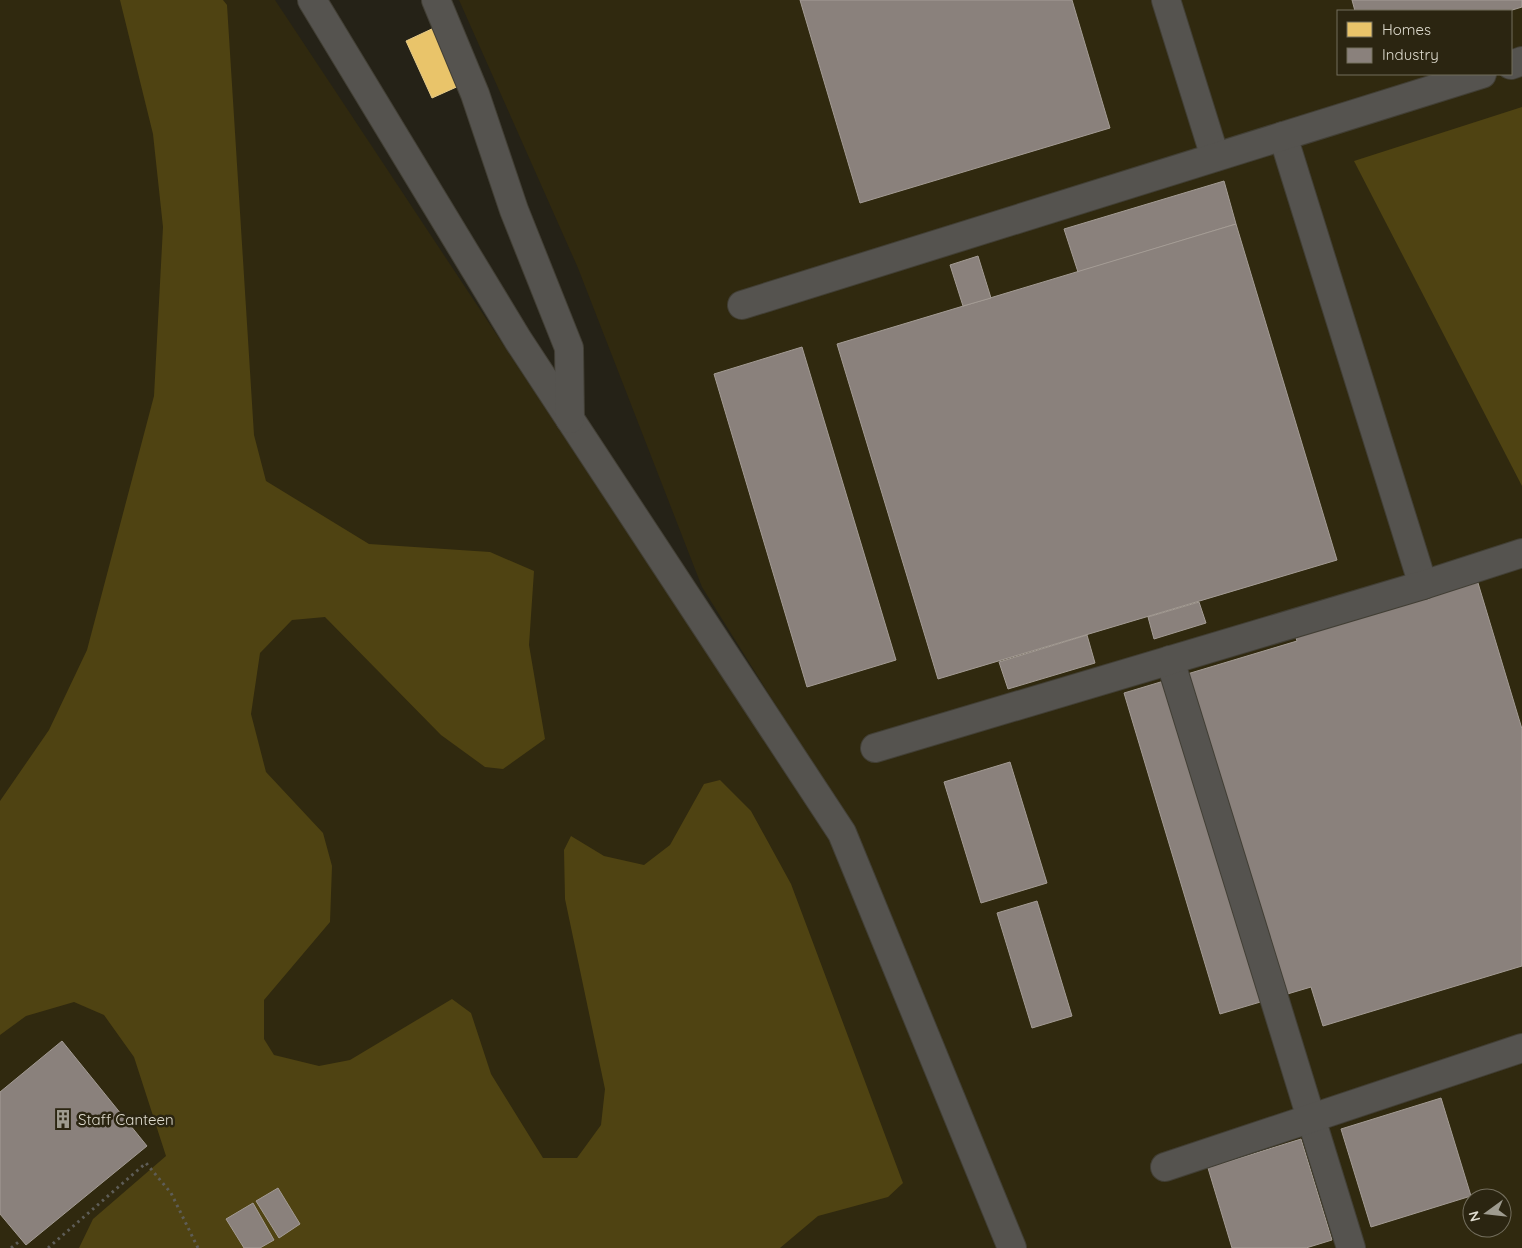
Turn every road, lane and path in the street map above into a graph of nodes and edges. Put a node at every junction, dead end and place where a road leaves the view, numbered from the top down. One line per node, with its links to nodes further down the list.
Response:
1 (312, 0): 8 (street)
2 (436, 0): 8 (street)
3 (1166, 0): 6 (street)
4 (1479, 75): 5 (street)
5 (1283, 136): 6 (street); 10 (street)
6 (1215, 157): 7 (street)
7 (742, 305)
8 (570, 419): 22 (street)
9 (1520, 559): 10 (street)
10 (1423, 585): 11 (street)
11 (1170, 660): 12 (street); 14 (street)
12 (875, 748)
13 (1522, 1048): 14 (street)
14 (1310, 1118): 15 (street); 23 (street)
15 (1165, 1167)
16 (21, 1240): 17 (path)
17 (17, 1244): 18 (path); 19 (path)
18 (11, 1248)
19 (20, 1248)
20 (48, 1248): 21 (path)
21 (198, 1248)
22 (1012, 1248)
23 (1351, 1248)

